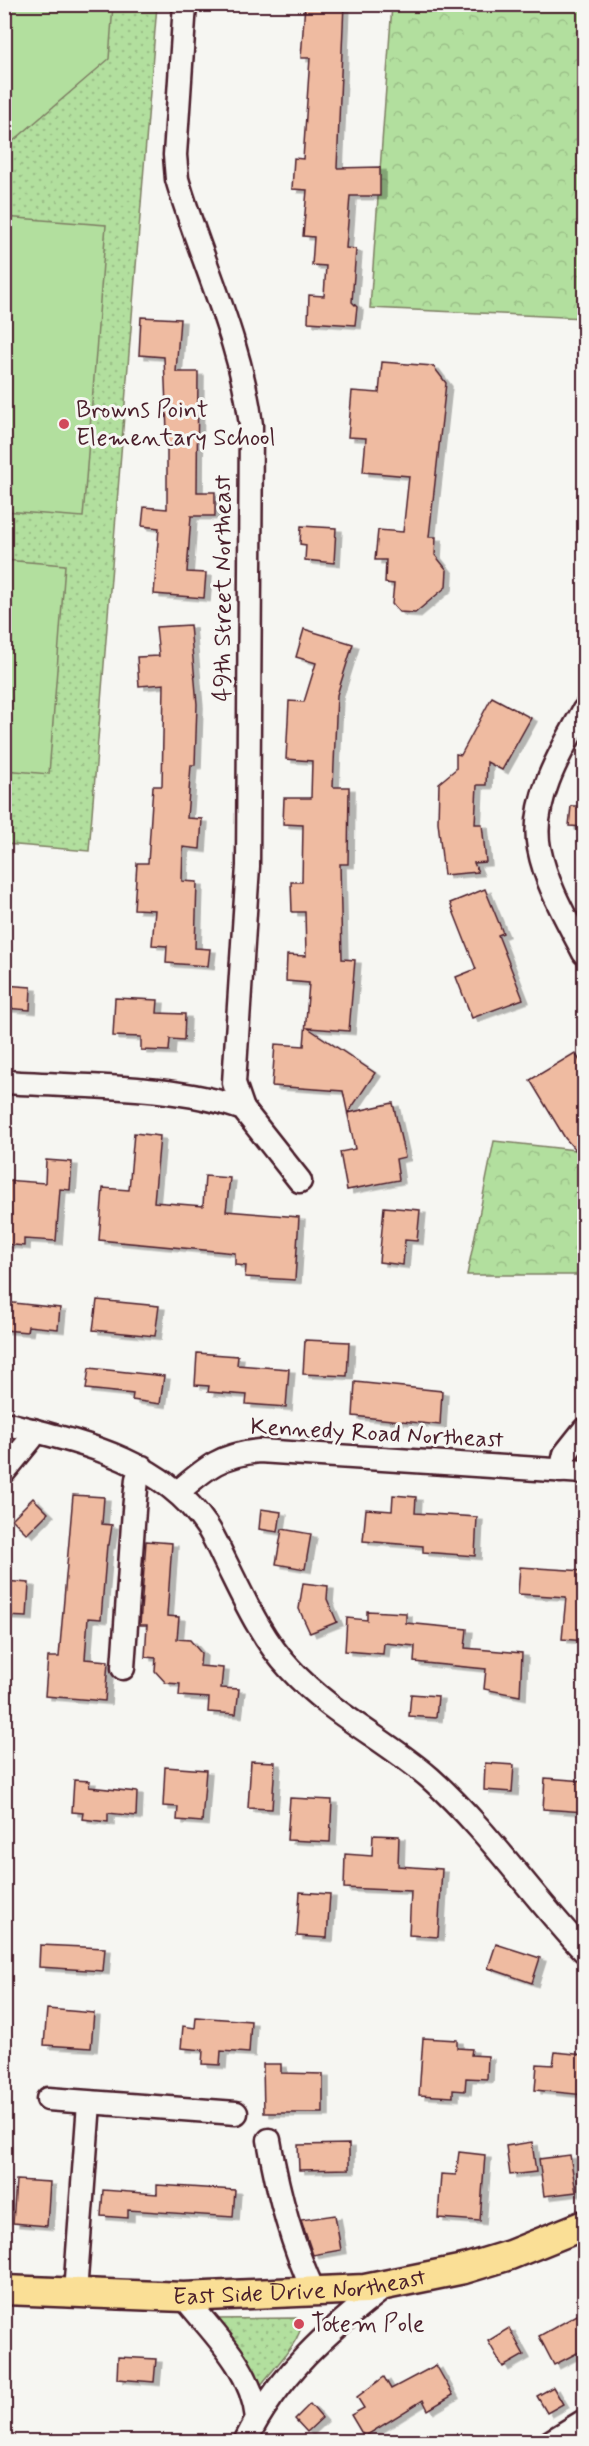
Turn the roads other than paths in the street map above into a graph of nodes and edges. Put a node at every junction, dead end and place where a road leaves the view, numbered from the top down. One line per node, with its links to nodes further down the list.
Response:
1 (185, 4): 5 (street, 49th Street Northeast)
2 (585, 710): 3 (street)
3 (585, 953)
4 (4, 1082): 5 (street)
5 (243, 1109): 6 (street)
6 (300, 1181)
7 (4, 1423): 8 (street)
8 (33, 1430): 10 (street); 12 (street)
9 (585, 1430): 11 (street)
10 (142, 1467): 14 (street); 15 (street)
11 (561, 1471): 13 (street, Kennedy Road Northeast); 14 (street, Kennedy Road Northeast)
12 (4, 1472)
13 (585, 1472)
14 (178, 1491): 16 (street)
15 (123, 1668)
16 (585, 1951)
17 (48, 2099): 18 (street)
18 (89, 2103): 19 (street); 25 (street)
19 (236, 2113)
20 (269, 2140): 24 (street)
21 (585, 2225): 22 (main road, East Side Drive Northeast)
22 (386, 2286): 24 (main road, East Side Drive Northeast); 27 (street)
23 (4, 2290): 25 (main road, East Side Drive Northeast)
24 (314, 2292): 26 (main road, East Side Drive Northeast)
25 (75, 2293): 26 (main road, East Side Drive Northeast)
26 (184, 2298): 27 (street)
27 (257, 2418): 29 (street)
28 (585, 2421): 30 (street)
29 (245, 2442)
30 (550, 2442)

